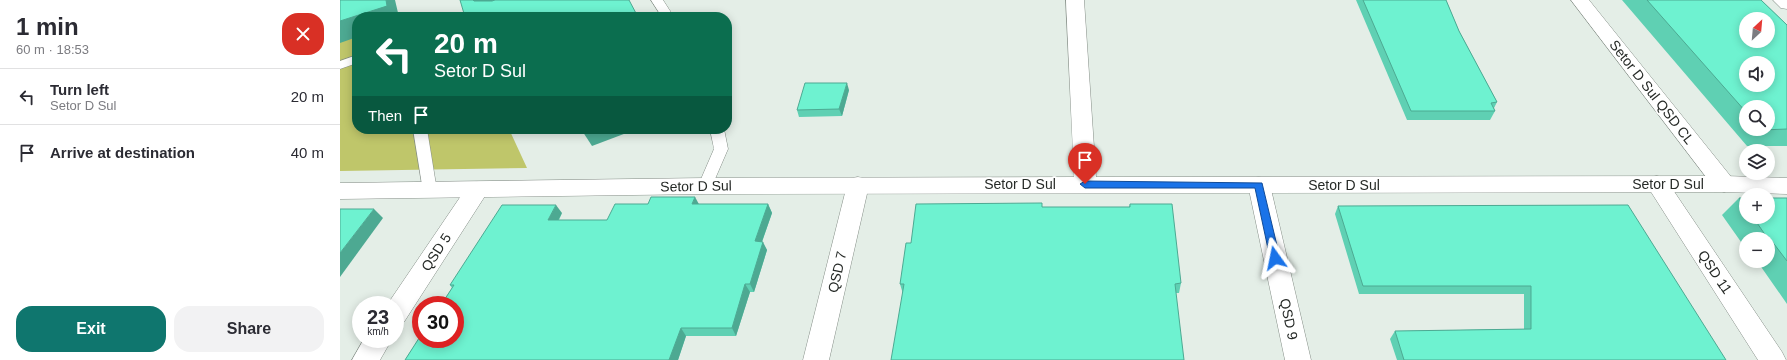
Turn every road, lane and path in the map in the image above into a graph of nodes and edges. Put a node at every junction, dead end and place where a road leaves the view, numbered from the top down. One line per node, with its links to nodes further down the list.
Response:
1 (657, 0): 6 (lane)
2 (1075, 0): 12 (main road)
3 (1580, 0): 14 (main road, Setor D Sul QSD CL)
4 (1782, 0): 5 (main road)
5 (1787, 4)
6 (665, 12)
7 (352, 61): 8 (lane)
8 (340, 65)
9 (421, 134): 21 (lane)
10 (718, 134): 17 (lane)
11 (1787, 180): 14 (main road, Setor D Sul)
12 (1085, 184): 15 (main road, Setor D Sul); 16 (main road, Setor D Sul)
13 (1657, 184): 14 (main road, Setor D Sul); 16 (main road, Setor D Sul); 27 (main road, QSD 11)
14 (1724, 184): 18 (main road, Setor D Sul)
15 (858, 185): 17 (main road, Setor D Sul); 25 (main road, QSD 7)
16 (1259, 185): 26 (main road, QSD 9)
17 (705, 186): 19 (main road, Setor D Sul)
18 (1787, 186)
19 (477, 190): 21 (main road, Setor D Sul); 22 (main road, QSD 5)
20 (340, 191): 21 (main road, Setor D Sul)
21 (430, 191)
22 (404, 300)
23 (373, 348): 24 (main road)
24 (365, 360)
25 (816, 360)
26 (1298, 360)
27 (1773, 360)

